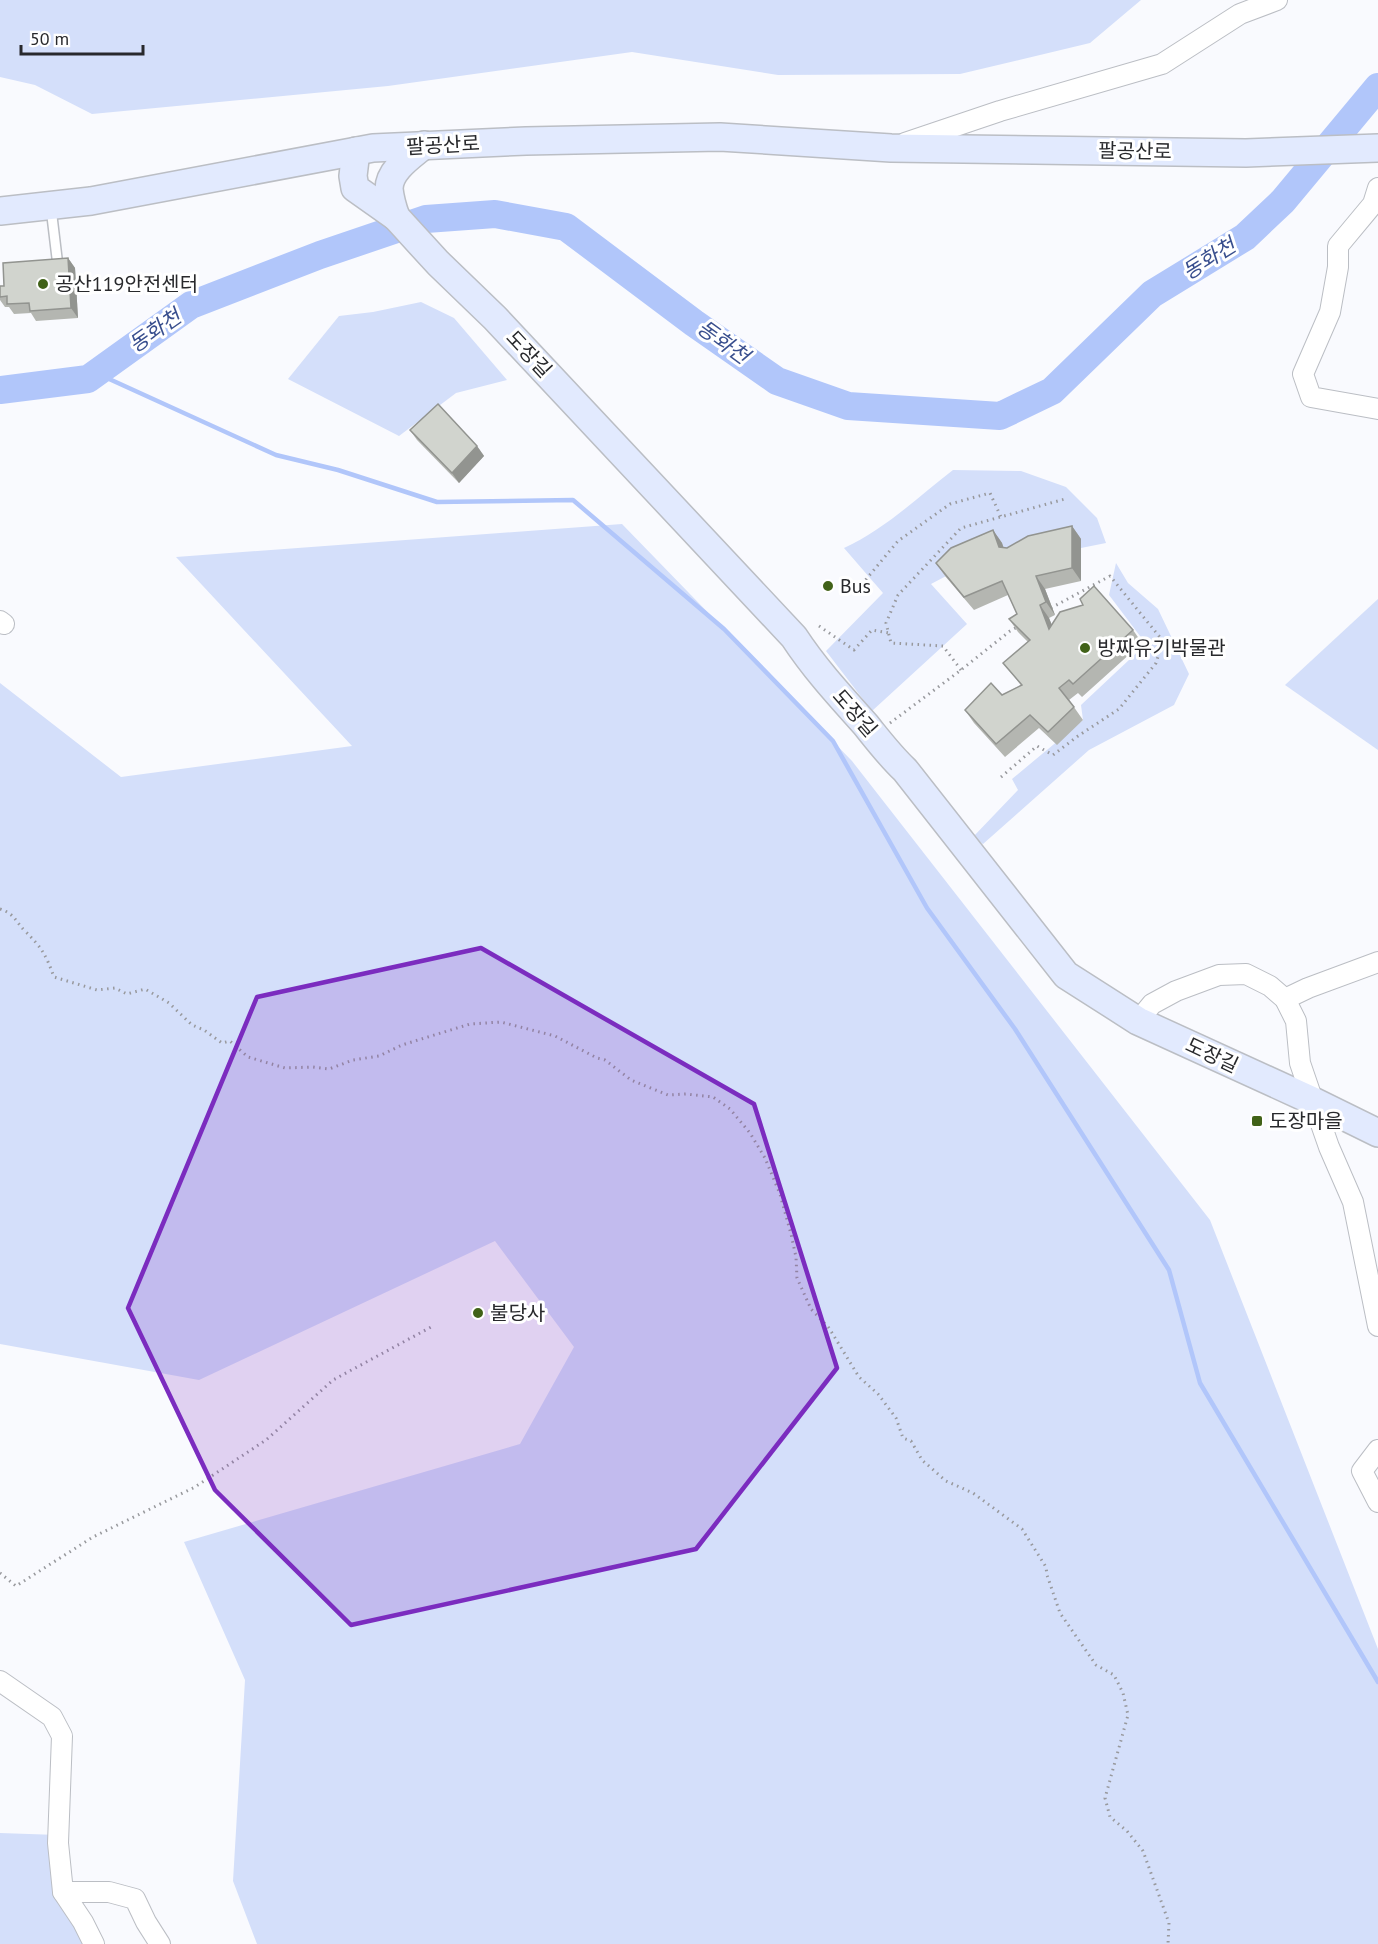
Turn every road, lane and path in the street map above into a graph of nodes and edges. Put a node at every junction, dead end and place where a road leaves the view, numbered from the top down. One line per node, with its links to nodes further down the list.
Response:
1 (1277, 0): 3 (street, 팔공산로)
2 (424, 146): 3 (street, 팔공산로); 5 (street, 팔공산로); 8 (street)
3 (891, 148): 4 (street, 팔공산로)
4 (1378, 148)
5 (356, 151): 6 (street, 팔공산로); 8 (street)
6 (282, 164): 8 (street, 도장길); 9 (street, 팔공산로)
7 (1378, 188): 12 (street)
8 (371, 190): 21 (street, 도장길)
9 (51, 205): 10 (street, 팔공산로); 11 (lane)
10 (0, 211)
11 (57, 258)
12 (1378, 409)
13 (1065, 499): 14 (path)
14 (1001, 517): 15 (path); 19 (path)
15 (858, 589)
16 (1050, 609): 22 (path)
17 (1020, 625): 20 (path)
18 (819, 626): 19 (path)
19 (889, 633): 20 (path)
20 (961, 670): 21 (path)
21 (874, 735): 26 (street, 도장길)
22 (1001, 777)
23 (0, 909): 38 (path)
24 (1378, 962): 25 (street)
25 (1285, 999): 26 (street); 27 (street)
26 (1138, 1021): 27 (street, 도장길)
27 (1313, 1101): 28 (street, 도장길); 30 (street)
28 (1378, 1133)
29 (433, 1326): 33 (path)
30 (1378, 1326)
31 (1378, 1450): 32 (street)
32 (1378, 1502)
33 (0, 1574)
34 (0, 1681): 35 (street)
35 (63, 1892): 36 (street); 37 (street)
36 (94, 1944)
37 (159, 1944)
38 (1168, 1944)

